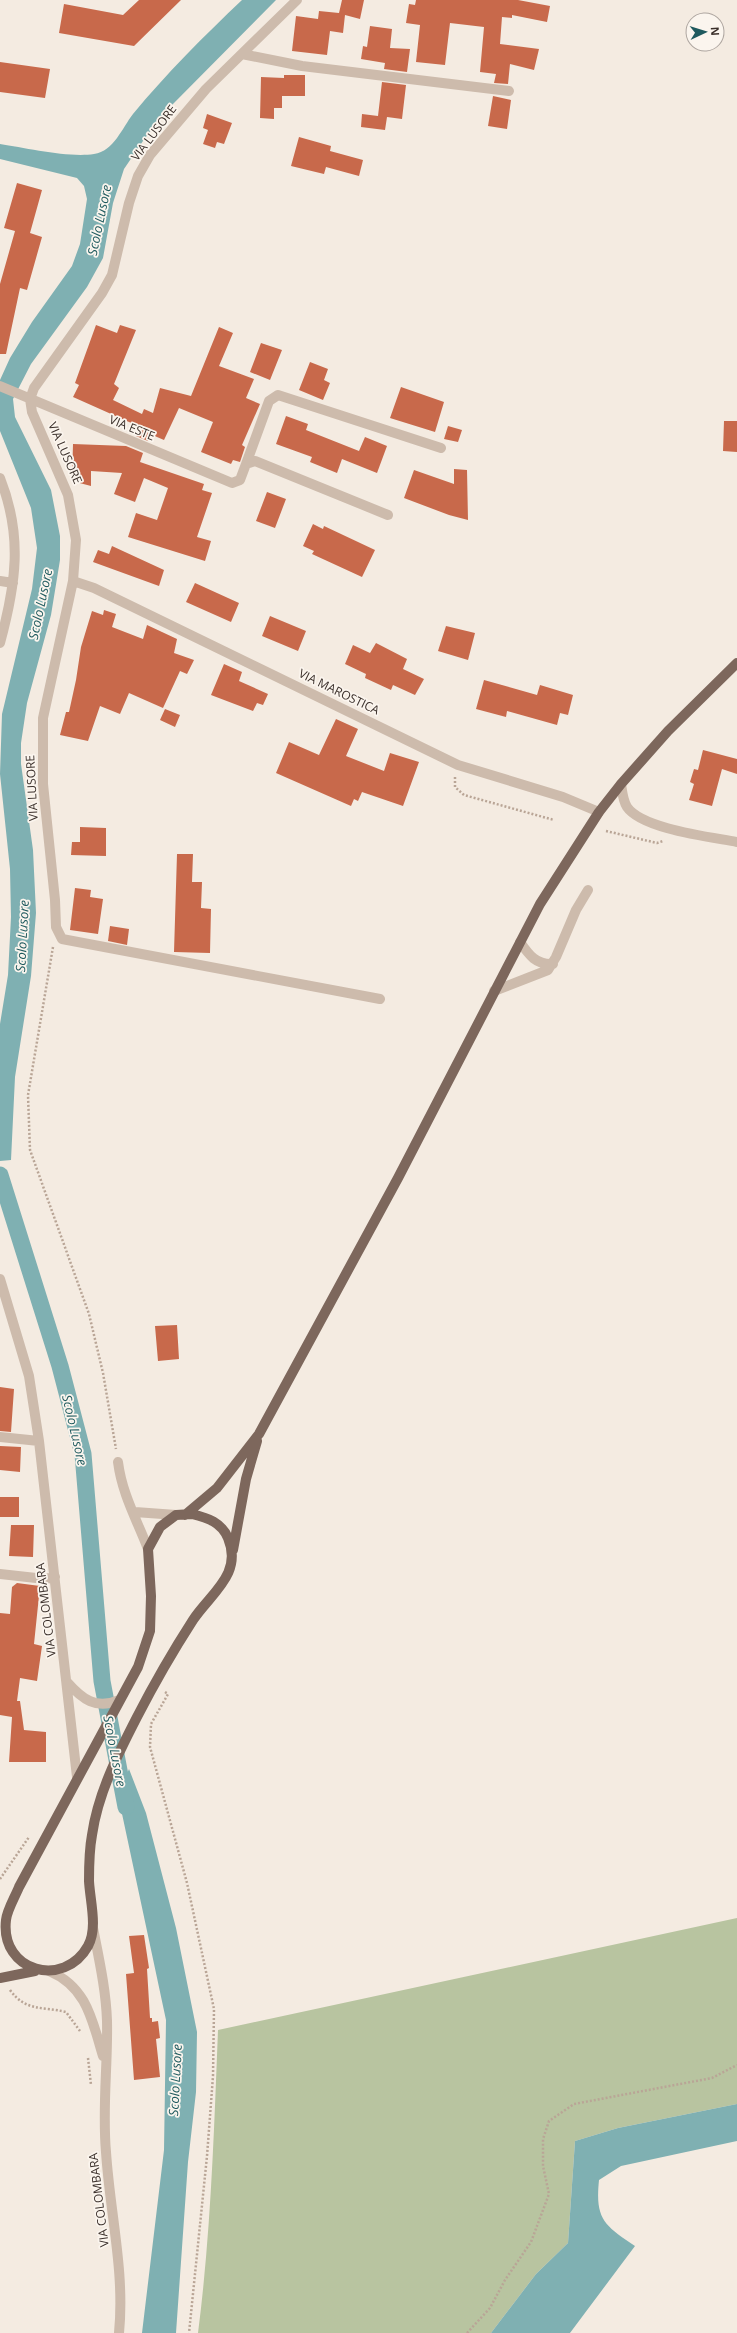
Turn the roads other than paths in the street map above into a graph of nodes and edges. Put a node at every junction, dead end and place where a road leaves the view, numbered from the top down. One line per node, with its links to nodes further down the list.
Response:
1 (297, 0): 2 (street, VIA LUSORE)
2 (242, 54): 3 (street); 5 (street, VIA LUSORE)
3 (509, 91)
4 (0, 386): 5 (street, VIA ESTE)
5 (25, 397): 7 (street, VIA ESTE); 10 (street, VIA LUSORE)
6 (441, 448): 7 (street, VIA ESTE)
7 (246, 464): 9 (street)
8 (0, 478): 12 (street)
9 (388, 515)
10 (73, 580): 16 (street, VIA MAROSTICA); 22 (street, VIA LUSORE)
11 (0, 581): 12 (street)
12 (13, 583): 13 (street)
13 (0, 643)
14 (737, 664): 15 (main road)
15 (621, 784): 16 (main road); 17 (street)
16 (599, 812): 19 (main road)
17 (737, 842)
18 (588, 890): 20 (street)
19 (520, 942): 20 (street); 21 (main road)
20 (553, 964): 21 (street)
21 (494, 991): 24 (main road)
22 (380, 1000)
23 (0, 1279): 26 (street, VIA COLOMBARA)
24 (259, 1434): 29 (main road); 31 (main road)
25 (0, 1437): 26 (street)
26 (39, 1441): 33 (street, VIA COLOMBARA)
27 (118, 1462): 28 (street)
28 (135, 1512): 29 (street); 30 (street)
29 (180, 1515): 30 (main road); 31 (main road)
30 (148, 1549): 35 (main road)
31 (233, 1550): 38 (main road)
32 (0, 1574): 33 (street)
33 (55, 1577): 34 (street, VIA COLOMBARA)
34 (67, 1682): 35 (street); 36 (street, VIA COLOMBARA)
35 (119, 1700): 36 (main road)
36 (77, 1777): 37 (main road)
37 (6, 1919): 39 (main road); 40 (main road)
38 (92, 1926): 40 (main road); 42 (street, VIA COLOMBARA)
39 (0, 1928)
40 (44, 1971): 41 (main road); 42 (street, VIA COLOMBARA)
41 (0, 1978)
42 (106, 2065): 43 (street, VIA COLOMBARA)
43 (119, 2333)

